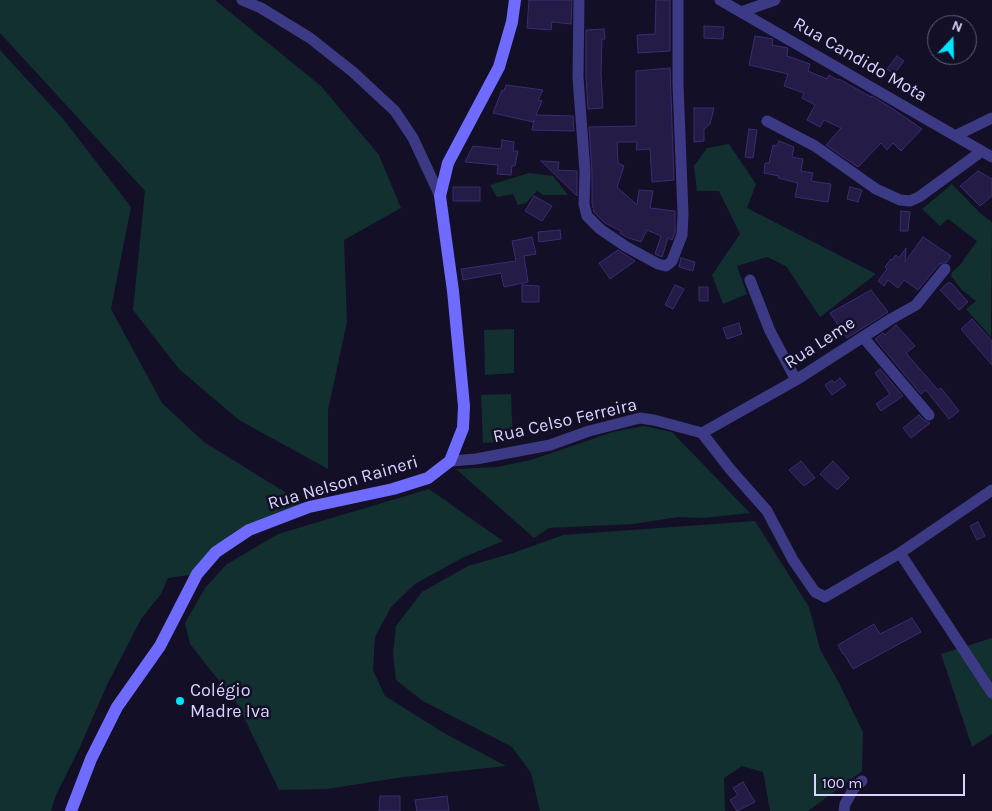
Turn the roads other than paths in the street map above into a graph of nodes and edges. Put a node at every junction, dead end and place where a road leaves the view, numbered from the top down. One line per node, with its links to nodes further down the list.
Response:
1 (242, 0): 12 (street)
2 (515, 0): 12 (main road)
3 (579, 0): 4 (street)
4 (678, 0)
5 (720, 0): 7 (street, Rua Candido Mota)
6 (775, 0): 7 (street)
7 (741, 12): 10 (street, Rua Candido Mota)
8 (992, 118): 10 (street)
9 (767, 121): 11 (street)
10 (956, 136): 11 (street, Rua Candido Mota)
11 (987, 154)
12 (440, 196): 19 (main road)
13 (945, 269): 15 (street, Rua Leme)
14 (750, 280): 16 (street)
15 (863, 337): 16 (street, Rua Leme); 17 (street)
16 (796, 380): 18 (street, Rua Leme)
17 (929, 415)
18 (702, 433): 19 (street, Rua Celso Ferreira); 21 (street)
19 (450, 461): 24 (main road, Rua Nelson Raineri)
20 (992, 490): 21 (street)
21 (900, 553): 22 (street)
22 (992, 693)
23 (862, 781): 25 (street)
24 (71, 811)
25 (844, 811)

